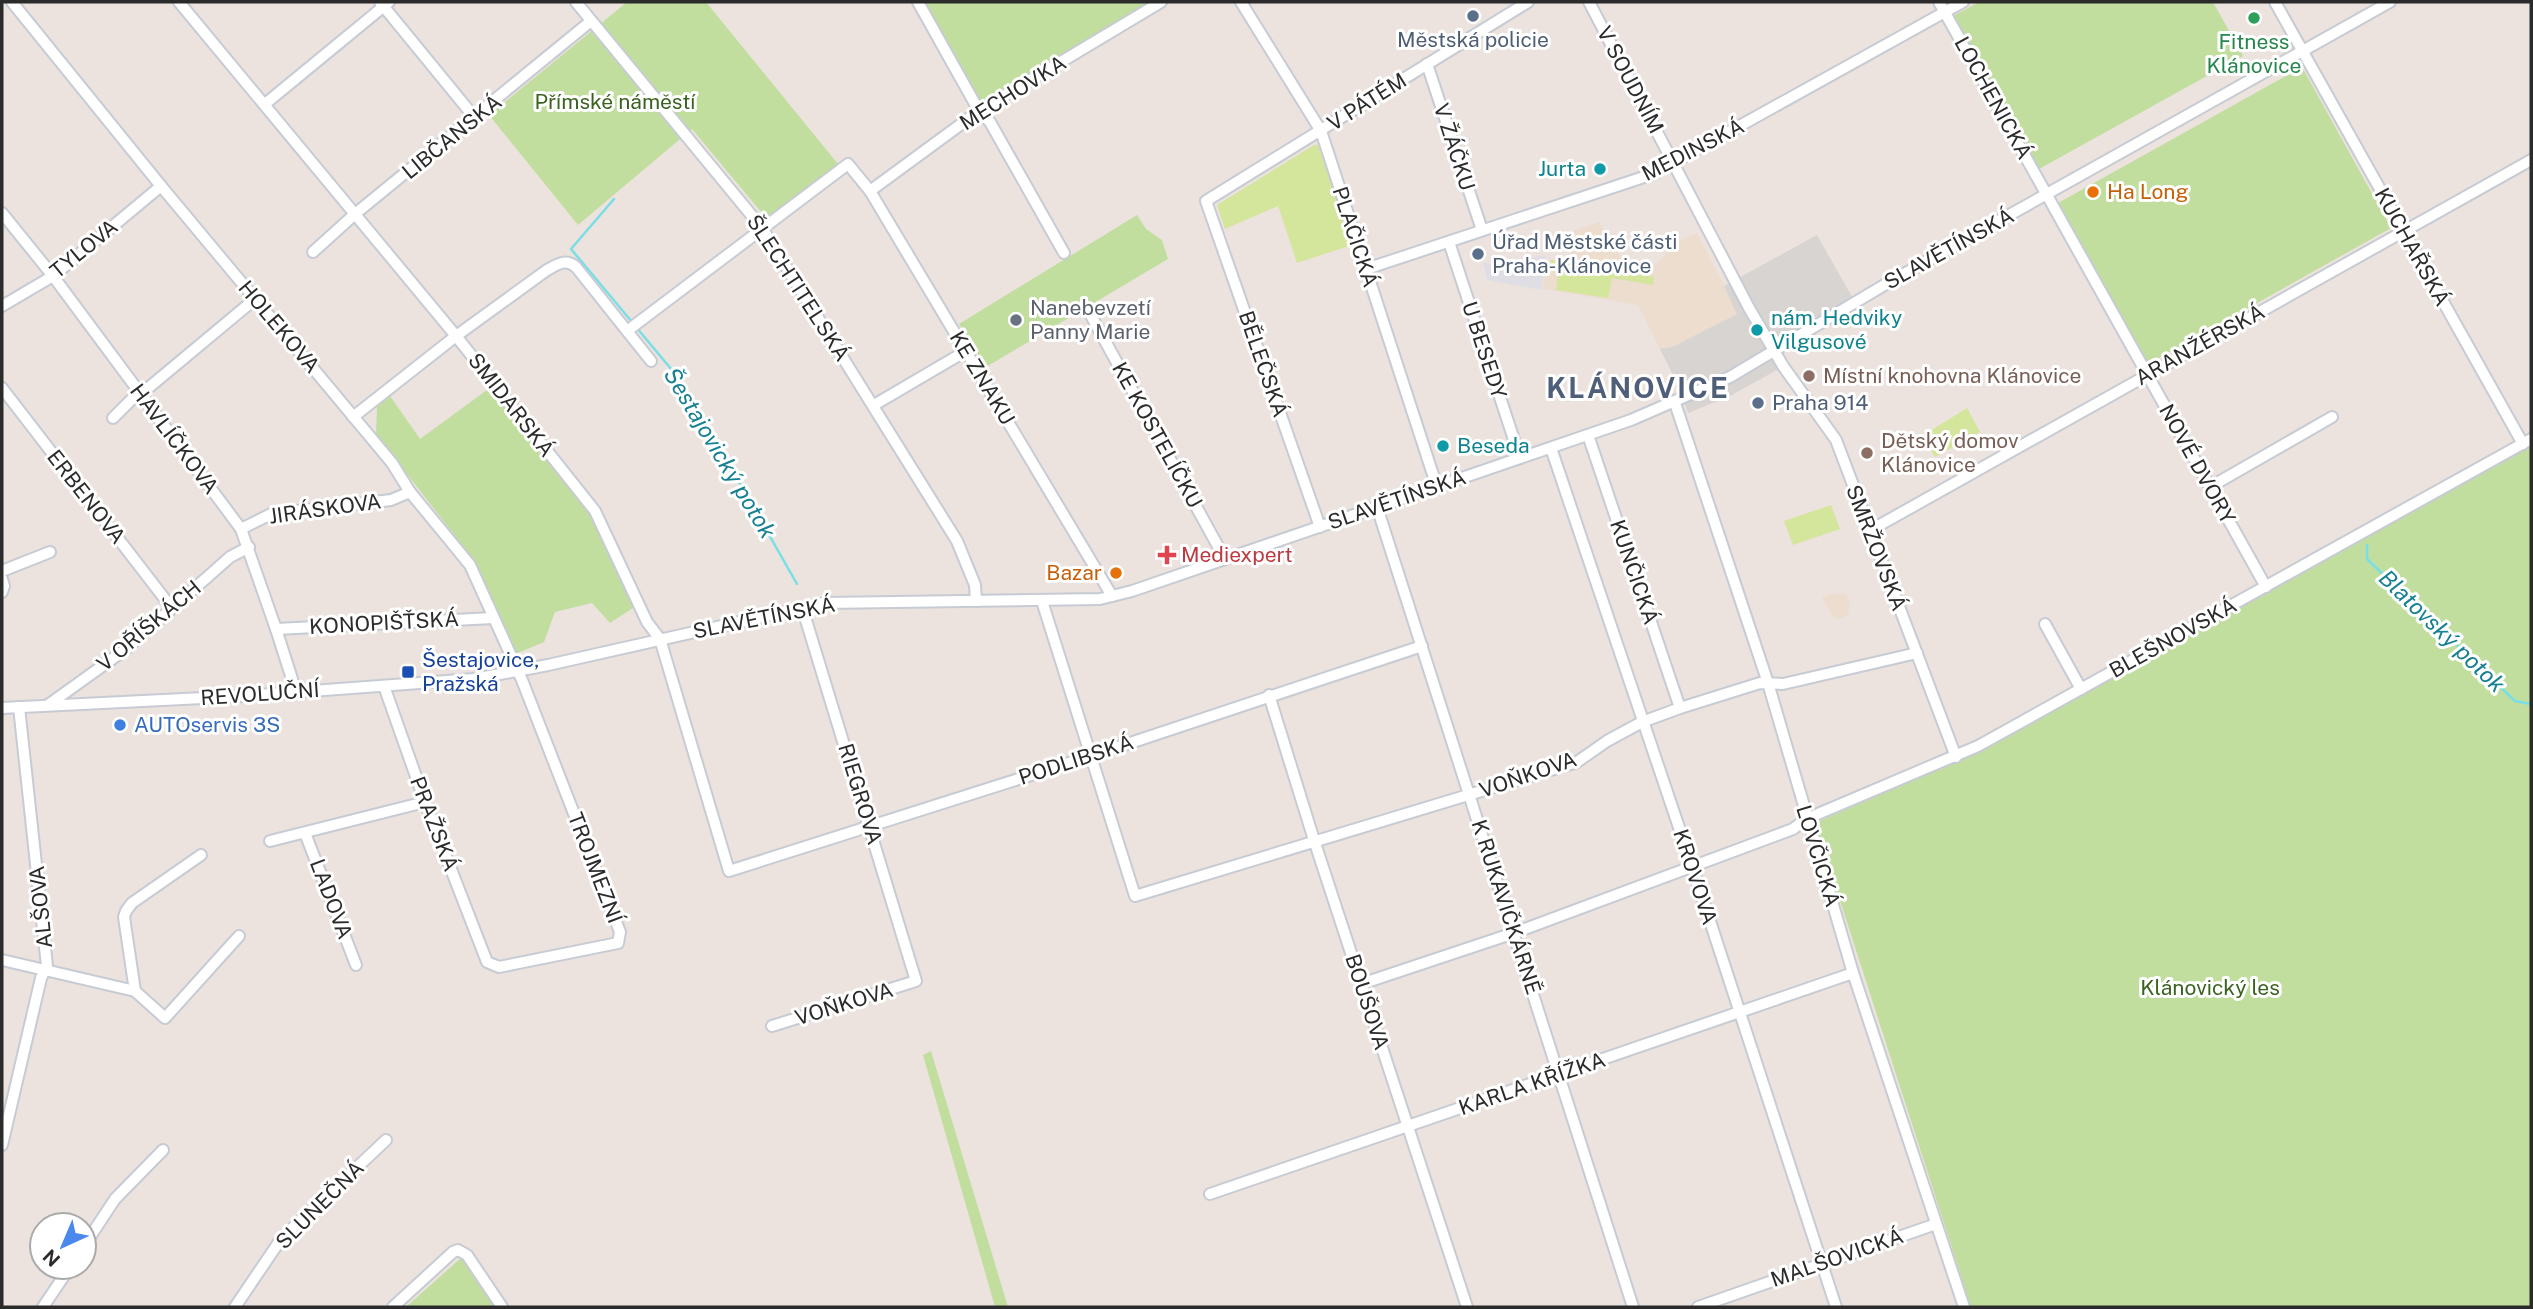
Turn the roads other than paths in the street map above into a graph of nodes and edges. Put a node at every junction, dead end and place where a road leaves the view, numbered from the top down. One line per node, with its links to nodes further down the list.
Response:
1 (12, 2): 23 (street, HOLEKOVA)
2 (179, 2): 17 (street, SMIDARSKÁ)
3 (576, 2): 14 (street, ŠLECHTITELSKÁ)
4 (918, 2): 18 (street)
5 (1161, 2): 18 (street, MECHOVKA)
6 (1241, 2): 20 (street, PLAČICKÁ)
7 (1528, 2): 16 (street, V PÁTÉM)
8 (1589, 2): 22 (street, V SOUDNÍM)
9 (1963, 2): 13 (street, MEDINSKÁ)
10 (2275, 2): 15 (street, KUCHAŘSKÁ)
11 (2390, 2): 15 (street, SLAVĚTÍNSKÁ)
12 (384, 3): 17 (street); 19 (street)
13 (1942, 7): 22 (street, MEDINSKÁ); 25 (street, LOCHENICKÁ)
14 (591, 22): 19 (street, LIBČANSKÁ); 29 (street, ŠLECHTITELSKÁ)
15 (2302, 51): 25 (street, SLAVĚTÍNSKÁ); 31 (street, KUCHAŘSKÁ)
16 (1427, 64): 20 (street, V PÁTÉM); 30 (street, V ŽÁČKU)
17 (265, 104): 28 (street, SMIDARSKÁ)
18 (979, 111): 24 (street, MECHOVKA); 34 (street)
19 (475, 118): 28 (street, LIBČANSKÁ)
20 (1321, 131): 26 (street, V PÁTÉM); 35 (street, PLAČICKÁ)
21 (2531, 160): 31 (street, ARANŽÉRSKÁ)
22 (1674, 164): 30 (street, MEDINSKÁ); 39 (street, V SOUDNÍM)
23 (161, 186): 36 (street, TYLOVA); 37 (street, HOLEKOVA)
24 (870, 191): 29 (street, KE ZNAKU); 43 (street, KE ZNAKU)
25 (2047, 193): 44 (street, SLAVĚTÍNSKÁ); 46 (street, NOVÉ DVORY)
26 (1206, 201): 62 (street, BĚLEČSKÁ)
27 (2, 213): 36 (street, HAVLÍČKOVA)
28 (355, 214): 33 (street, LIBČANSKÁ); 42 (street, SMIDARSKÁ)
29 (762, 228): 41 (street); 50 (street, ŠLECHTITELSKÁ)
30 (1482, 230): 32 (street, MEDINSKÁ)
31 (2403, 231): 46 (street, ARANŽÉRSKÁ); 55 (street, KUCHAŘSKÁ)
32 (1449, 242): 35 (street, MEDINSKÁ); 57 (street, U BESEDY)
33 (313, 252)
34 (1064, 253)
35 (1366, 269): 58 (street, PLAČICKÁ)
36 (53, 276): 38 (street, TYLOVA); 48 (street, HAVLÍČKOVA)
37 (256, 299): 48 (street); 51 (street, HOLEKOVA)
38 (2, 306)
39 (1749, 308): 44 (street, SMRŽOVSKÁ)
40 (1088, 310): 67 (street, KE KOSTELÍČKU)
41 (633, 326): 42 (street); 45 (street)
42 (457, 336): 51 (street); 80 (street, SMIDARSKÁ)
43 (966, 351): 50 (street); 72 (street, KE ZNAKU)
44 (1774, 351): 49 (street, SLAVĚTÍNSKÁ); 64 (street, SMRŽOVSKÁ)
45 (651, 361)
46 (2147, 375): 59 (street, NOVÉ DVORY); 64 (street, ARANŽÉRSKÁ)
47 (2, 388): 75 (street, ERBENOVA)
48 (141, 394): 53 (street); 63 (street, HAVLÍČKOVA)
49 (1675, 403): 54 (street, SLAVĚTÍNSKÁ); 84 (street, LOVČICKÁ)
50 (874, 405): 73 (street, ŠLECHTITELSKÁ)
51 (353, 417): 60 (street, HOLEKOVA)
52 (2332, 417): 59 (street)
53 (113, 418)
54 (1588, 435): 56 (street, SLAVĚTÍNSKÁ); 92 (street, KUNČICKÁ)
55 (2527, 441): 70 (street, BLEŠNOVSKÁ)
56 (1551, 448): 57 (street, SLAVĚTÍNSKÁ); 93 (street, KROVOVA)
57 (1520, 458): 58 (street, SLAVĚTÍNSKÁ)
58 (1437, 487): 61 (street, SLAVĚTÍNSKÁ)
59 (2210, 487): 70 (street, NOVÉ DVORY)
60 (410, 492): 63 (street, JIRÁSKOVA); 77 (street, HOLEKOVA)
61 (1377, 507): 62 (street, SLAVĚTÍNSKÁ); 81 (street, K RUKAVIČKÁRNĚ)
62 (1320, 527): 67 (street, SLAVĚTÍNSKÁ)
63 (241, 528): 65 (street, HAVLÍČKOVA)
64 (1869, 531): 82 (street, SMRŽOVSKÁ)
65 (249, 547): 75 (street, V OŘÍŠKÁCH); 79 (street, HAVLÍČKOVA)
66 (50, 552): 68 (street)
67 (1225, 559): 72 (street, SLAVĚTÍNSKÁ)
68 (2, 571)
69 (2, 579): 71 (street)
70 (2266, 587): 86 (street, BLEŠNOVSKÁ)
71 (2, 592)
72 (1112, 596): 74 (street, SLAVĚTÍNSKÁ)
73 (976, 601): 74 (street, SLAVĚTÍNSKÁ); 76 (street, SLAVĚTÍNSKÁ)
74 (1042, 601): 94 (street)
75 (171, 607): 89 (street, V OŘÍŠKÁCH)
76 (802, 607): 80 (street, SLAVĚTÍNSKÁ); 99 (street, RIEGROVA)
77 (492, 618): 79 (street, KONOPIŠŤSKÁ); 83 (street, HOLEKOVA)
78 (2045, 624): 86 (street)
79 (276, 629): 87 (street, HAVLÍČKOVA)
80 (660, 639): 83 (street, SLAVĚTÍNSKÁ); 105 (street, SMIDARSKÁ)
81 (1422, 646): 88 (street, PODLIBSKÁ); 96 (street, K RUKAVIČKÁRNĚ)
82 (1917, 653): 84 (street, VOŇKOVA); 95 (street, SMRŽOVSKÁ)
83 (516, 671): 85 (street, REVOLUČNÍ); 109 (street, TROJMEZNÍ)
84 (1768, 684): 92 (street, VOŇKOVA); 98 (street, LOVČICKÁ)
85 (384, 686): 87 (street, REVOLUČNÍ); 97 (street, PRAŽSKÁ)
86 (2081, 689): 95 (street, BLEŠNOVSKÁ)
87 (294, 692): 89 (street, REVOLUČNÍ)
88 (1269, 695): 94 (street, PODLIBSKÁ); 101 (street, BOUŠOVA)
89 (48, 705): 90 (street, REVOLUČNÍ)
90 (19, 707): 91 (street, REVOLUČNÍ); 111 (street, ALŠOVA)
91 (2, 708)
92 (1680, 708): 93 (street, VOŇKOVA)
93 (1643, 722): 96 (street, VOŇKOVA); 104 (street, KROVOVA)
94 (1091, 756): 99 (street, PODLIBSKÁ); 101 (street, VOŇKOVA)
95 (1956, 757): 98 (street, BLEŠNOVSKÁ)
96 (1470, 794): 101 (street, VOŇKOVA); 106 (street, K RUKAVIČKÁRNĚ)
97 (425, 802): 100 (street); 109 (street, PRAŽSKÁ)
98 (1807, 819): 104 (street, BLEŠNOVSKÁ); 112 (street, LOVČICKÁ)
99 (871, 827): 105 (street, PODLIBSKÁ); 113 (street, RIEGROVA)
100 (305, 833): 102 (street); 110 (street, LADOVA)
101 (1314, 840): 114 (street, BOUŠOVA)
102 (270, 841)
103 (201, 855): 115 (street)
104 (1692, 867): 106 (street, BLEŠNOVSKÁ); 116 (street, KROVOVA)
105 (729, 872)
106 (1514, 933): 114 (street, BLEŠNOVSKÁ); 118 (street, K RUKAVIČKÁRNĚ)
107 (239, 936): 115 (street)
108 (2, 960): 111 (street)
109 (487, 962)
110 (356, 965)
111 (45, 970): 115 (street); 121 (street, ALŠOVA)
112 (1853, 974): 116 (street, KARLA KŘÍŽKA); 124 (street, LOVČICKÁ)
113 (916, 981): 117 (street, VOŇKOVA)
114 (1361, 984): 119 (street, BOUŠOVA)
115 (135, 991)
116 (1738, 1012): 118 (street, KARLA KŘÍŽKA); 126 (street, KROVOVA)
117 (772, 1026)
118 (1560, 1075): 119 (street, KARLA KŘÍŽKA); 133 (street, K RUKAVIČKÁRNĚ)
119 (1407, 1125): 123 (street, KARLA KŘÍŽKA); 132 (street, BOUŠOVA)
120 (386, 1140): 129 (street, SLUNEČNÁ)
121 (2, 1144)
122 (163, 1150): 125 (street)
123 (1210, 1194)
124 (1936, 1224): 126 (street, MALŠOVICKÁ); 136 (street, LOVČICKÁ)
125 (98, 1225)
126 (1821, 1263): 134 (street, MALŠOVICKÁ); 135 (street, KROVOVA)
127 (61, 1281): 128 (street)
128 (43, 1307)
129 (235, 1307)
130 (393, 1307): 131 (street)
131 (502, 1307)
132 (1467, 1307)
133 (1633, 1307)
134 (1698, 1307)
135 (1836, 1307)
136 (1964, 1307)

